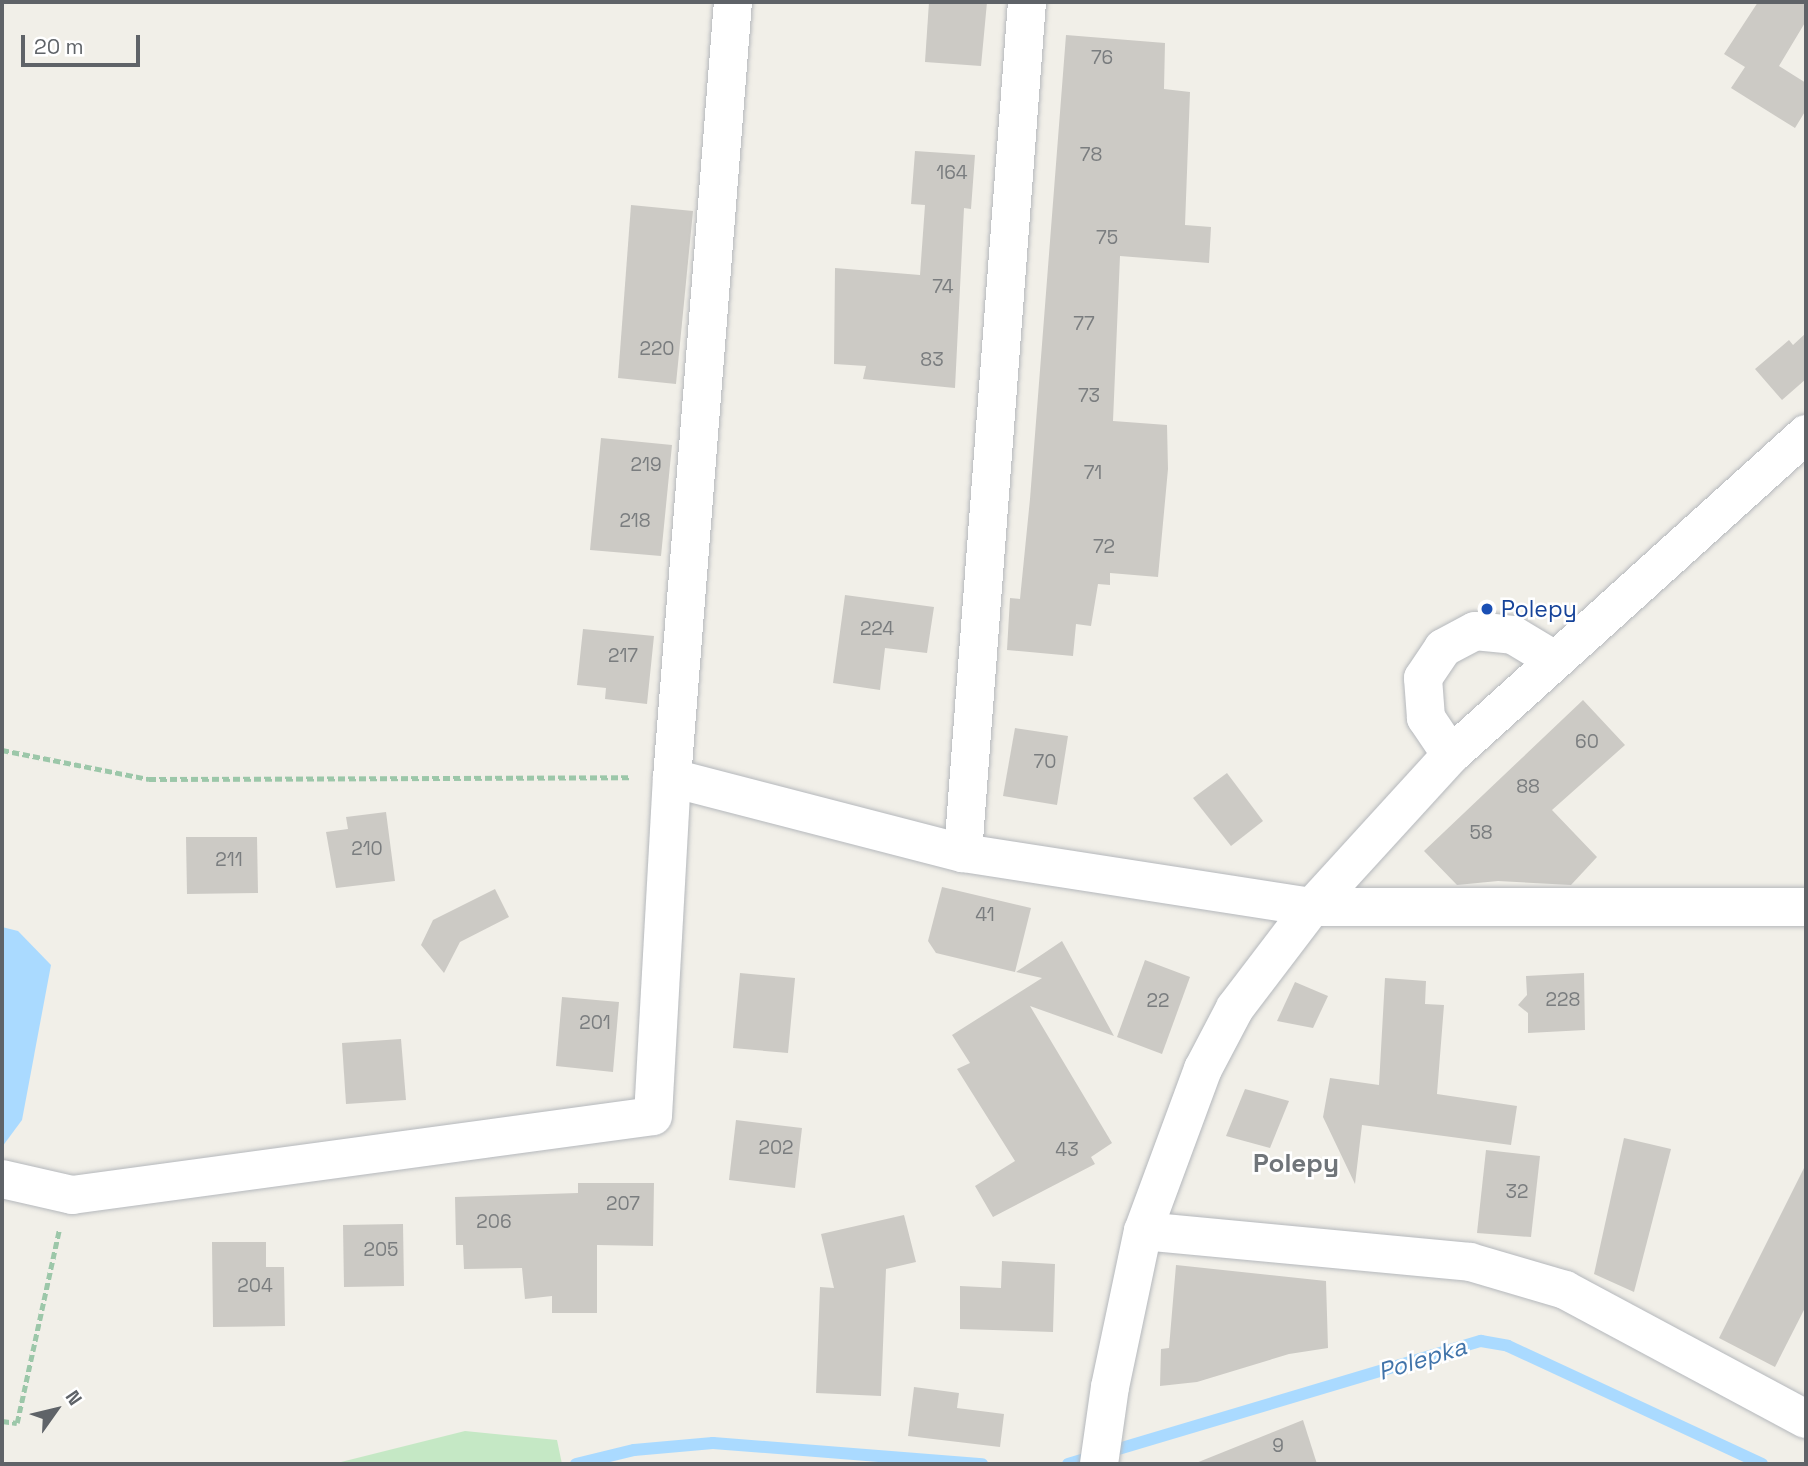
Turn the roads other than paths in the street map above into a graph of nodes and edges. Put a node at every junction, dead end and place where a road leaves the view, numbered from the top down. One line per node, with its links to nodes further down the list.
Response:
1 (733, 2): 6 (street)
2 (1027, 2): 7 (street)
3 (1806, 434): 4 (street)
4 (1553, 659): 5 (street); 5 (street)
5 (1451, 755): 8 (street)
6 (672, 778): 7 (street); 10 (street)
7 (963, 853): 8 (street)
8 (1312, 907): 9 (street); 11 (street)
9 (1806, 907)
10 (2, 1179)
11 (1143, 1231): 12 (street); 13 (street)
12 (1806, 1419)
13 (1099, 1464)

